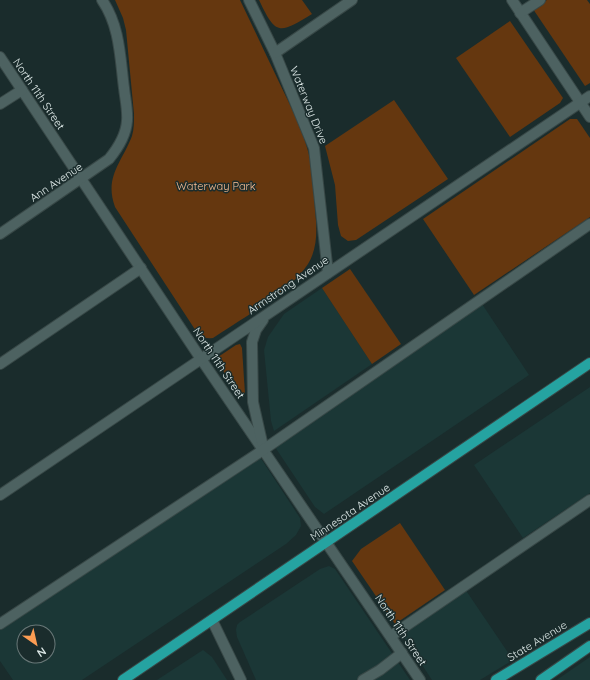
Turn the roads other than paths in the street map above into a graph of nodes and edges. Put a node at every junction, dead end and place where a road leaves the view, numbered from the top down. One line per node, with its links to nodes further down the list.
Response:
1 (102, 0): 14 (street, Ann Avenue)
2 (249, 0): 7 (street, Waterway Drive)
3 (352, 0): 7 (street)
4 (512, 0): 6 (street)
5 (540, 0): 6 (street)
6 (520, 13): 11 (street)
7 (275, 53): 18 (street, Waterway Drive)
8 (0, 57): 9 (street, North 11th Street)
9 (22, 90): 12 (street); 14 (street, North 11th Street)
10 (590, 96): 11 (street, Armstrong Avenue)
11 (580, 103): 13 (street); 18 (street, Armstrong Avenue)
12 (0, 104)
13 (590, 118)
14 (81, 179): 16 (street, Ann Avenue); 17 (street, North 11th Street)
15 (590, 224): 23 (street)
16 (0, 234)
17 (141, 268): 20 (street, North 11th Street); 22 (street)
18 (328, 273): 19 (street, Armstrong Avenue)
19 (266, 315): 20 (street, Armstrong Avenue); 23 (street)
20 (202, 359): 23 (street, North 11th Street); 24 (street, Armstrong Avenue)
21 (590, 363): 26 (main road, Minnesota Avenue)
22 (0, 364)
23 (264, 450): 26 (street, North 11th Street); 29 (street)
24 (0, 494)
25 (590, 500): 30 (street)
26 (327, 542): 27 (main road, Minnesota Avenue); 30 (street, North 11th Street)
27 (212, 620): 33 (main road, Minnesota Avenue); 34 (street)
28 (590, 623): 37 (main road, State Avenue)
29 (0, 624)
30 (390, 636): 32 (street, North 11th Street)
31 (590, 646): 38 (main road)
32 (402, 653): 35 (street); 36 (street, North 11th Street)
33 (123, 680)
34 (241, 680)
35 (363, 680)
36 (420, 680)
37 (496, 680)
38 (541, 680)

